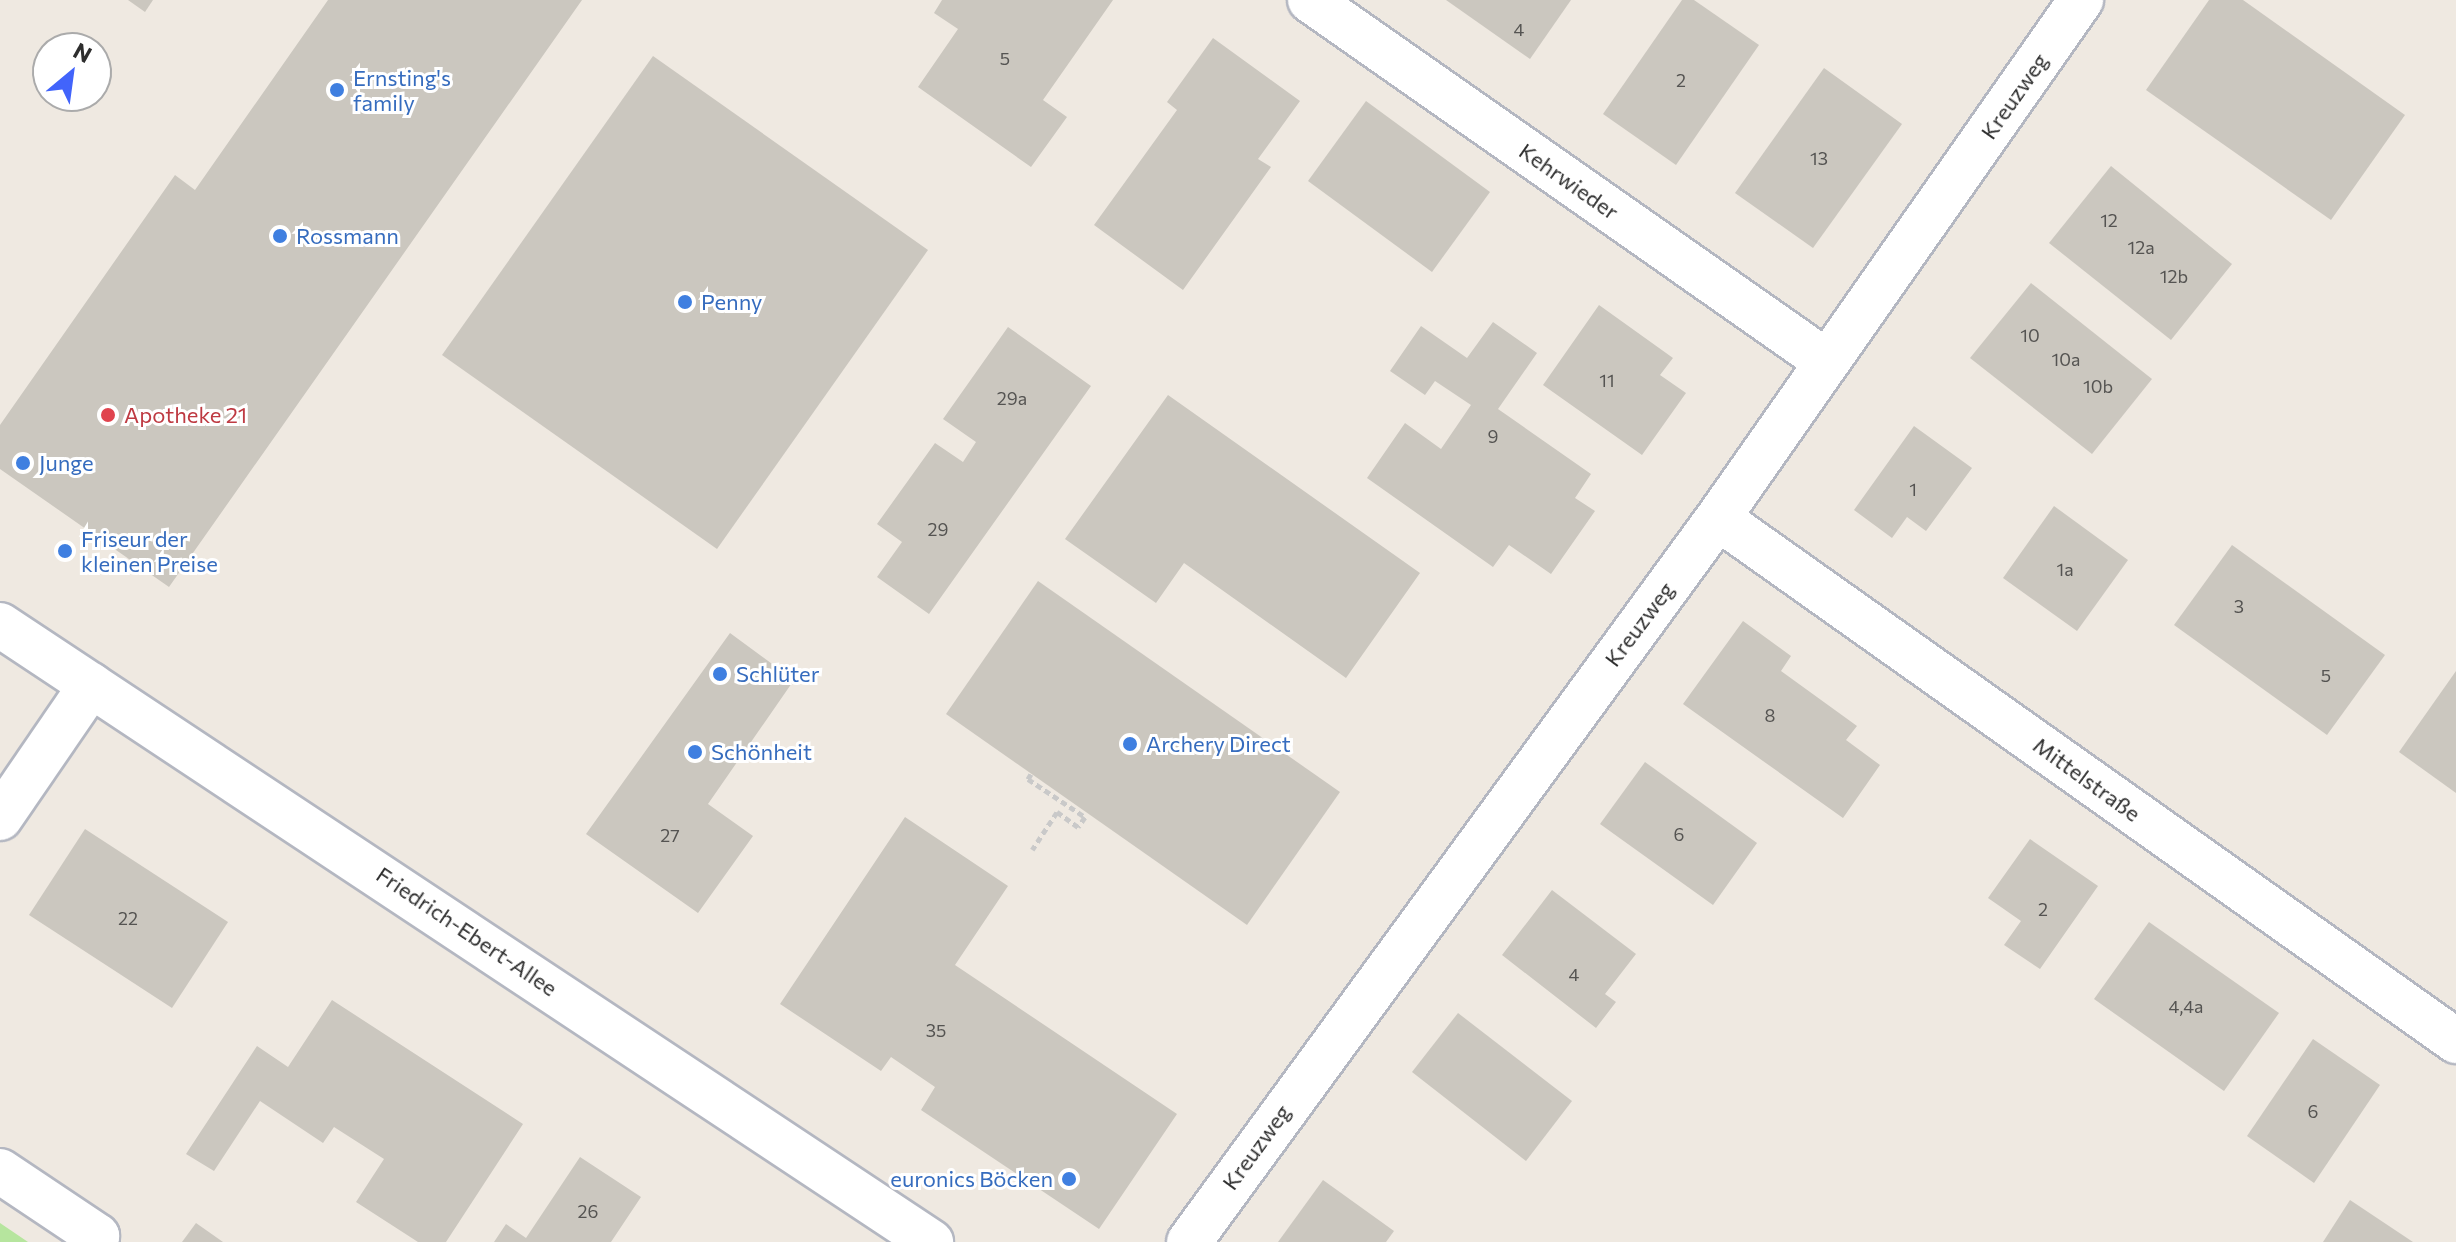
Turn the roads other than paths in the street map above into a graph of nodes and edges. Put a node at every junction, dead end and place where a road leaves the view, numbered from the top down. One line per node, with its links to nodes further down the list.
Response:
1 (1310, 0): 3 (street, Kehrwieder)
2 (2081, 0): 3 (street, Kreuzweg)
3 (1827, 362): 4 (street, Kreuzweg)
4 (1718, 518): 8 (street, Mittelstraße); 12 (street, Kreuzweg)
5 (0, 625): 6 (street, Friedrich-Ebert-Allee)
6 (91, 685): 7 (street); 11 (street, Friedrich-Ebert-Allee)
7 (0, 818)
8 (2456, 1041)
9 (0, 1171): 10 (street)
10 (93, 1242)
11 (931, 1242)
12 (1189, 1242)

